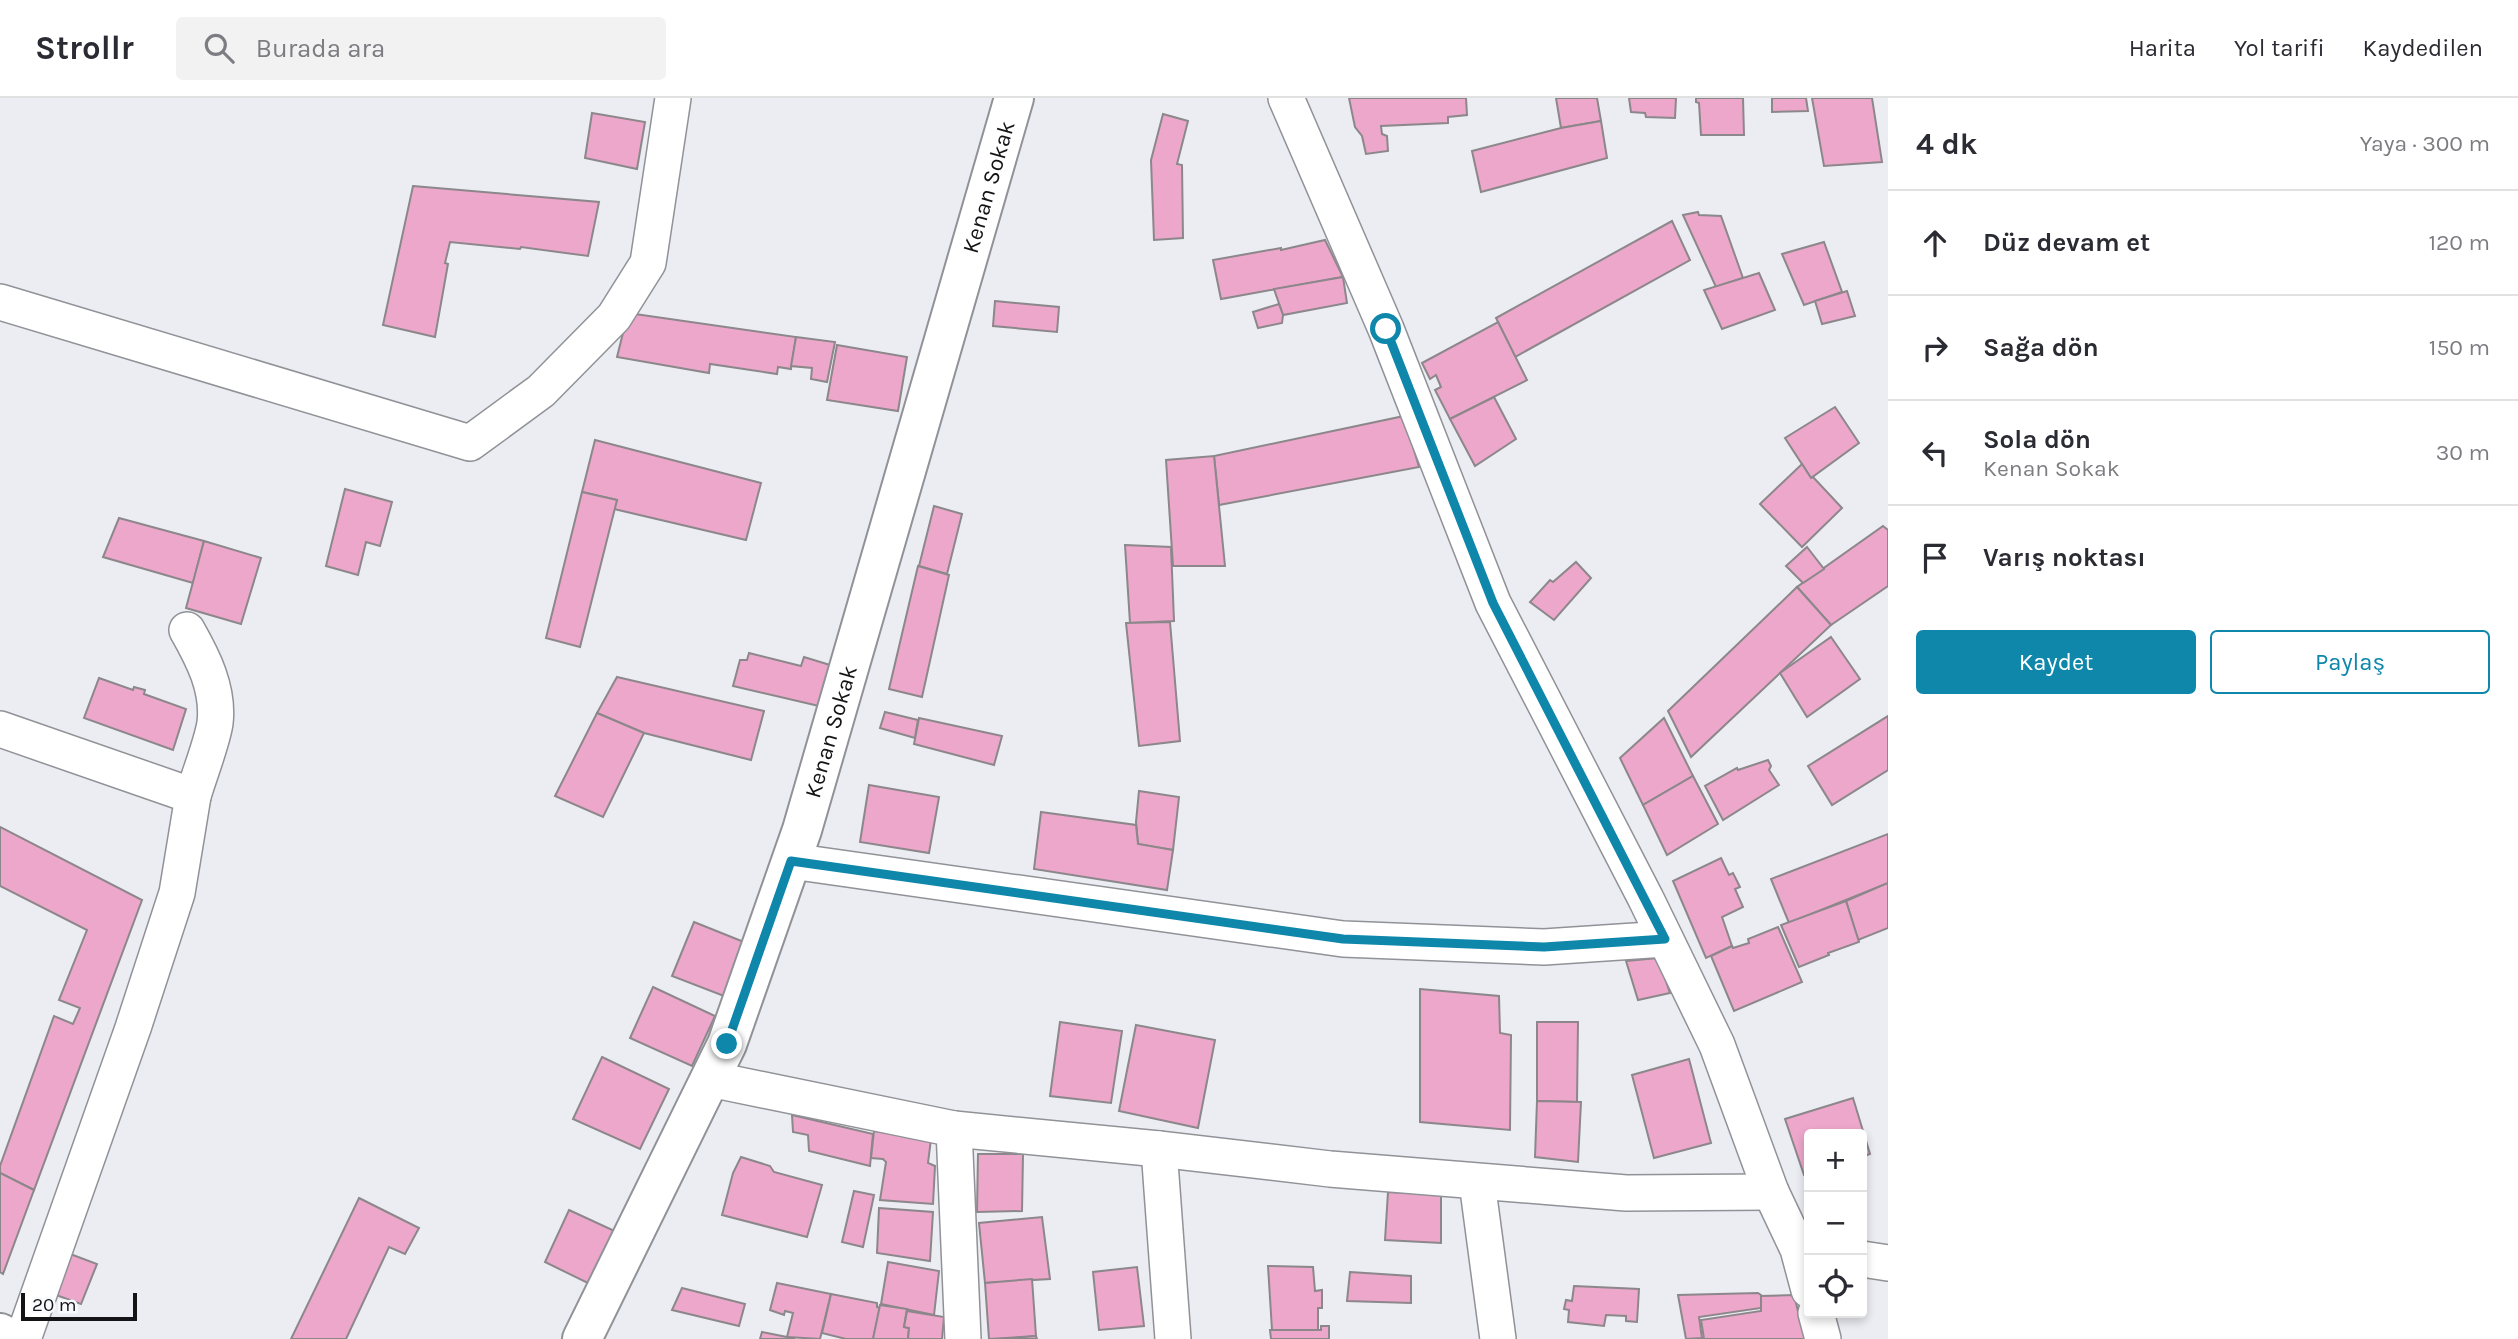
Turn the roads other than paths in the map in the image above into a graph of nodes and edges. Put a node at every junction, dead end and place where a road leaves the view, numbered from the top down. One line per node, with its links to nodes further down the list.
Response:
1 (673, 98): 4 (street)
2 (1014, 98): 8 (street, Kenan Sokak)
3 (1286, 98): 9 (street)
4 (0, 302)
5 (187, 630): 7 (street)
6 (0, 729): 7 (street)
7 (193, 796): 21 (street)
8 (791, 861): 9 (street); 10 (street, Kenan Sokak)
9 (1665, 939): 14 (street)
10 (710, 1079): 11 (street); 22 (street, Kenan Sokak)
11 (954, 1129): 12 (street); 23 (street)
12 (1160, 1149): 13 (street); 24 (street)
13 (1477, 1182): 14 (street); 25 (street)
14 (1772, 1192): 15 (street)
15 (1804, 1250)
16 (1867, 1260): 17 (street)
17 (1888, 1263)
18 (1817, 1318): 26 (street)
19 (0, 1333): 20 (street)
20 (12, 1339)
21 (23, 1339)
22 (582, 1339)
23 (963, 1339)
24 (1173, 1339)
25 (1498, 1339)
26 (1823, 1339)

